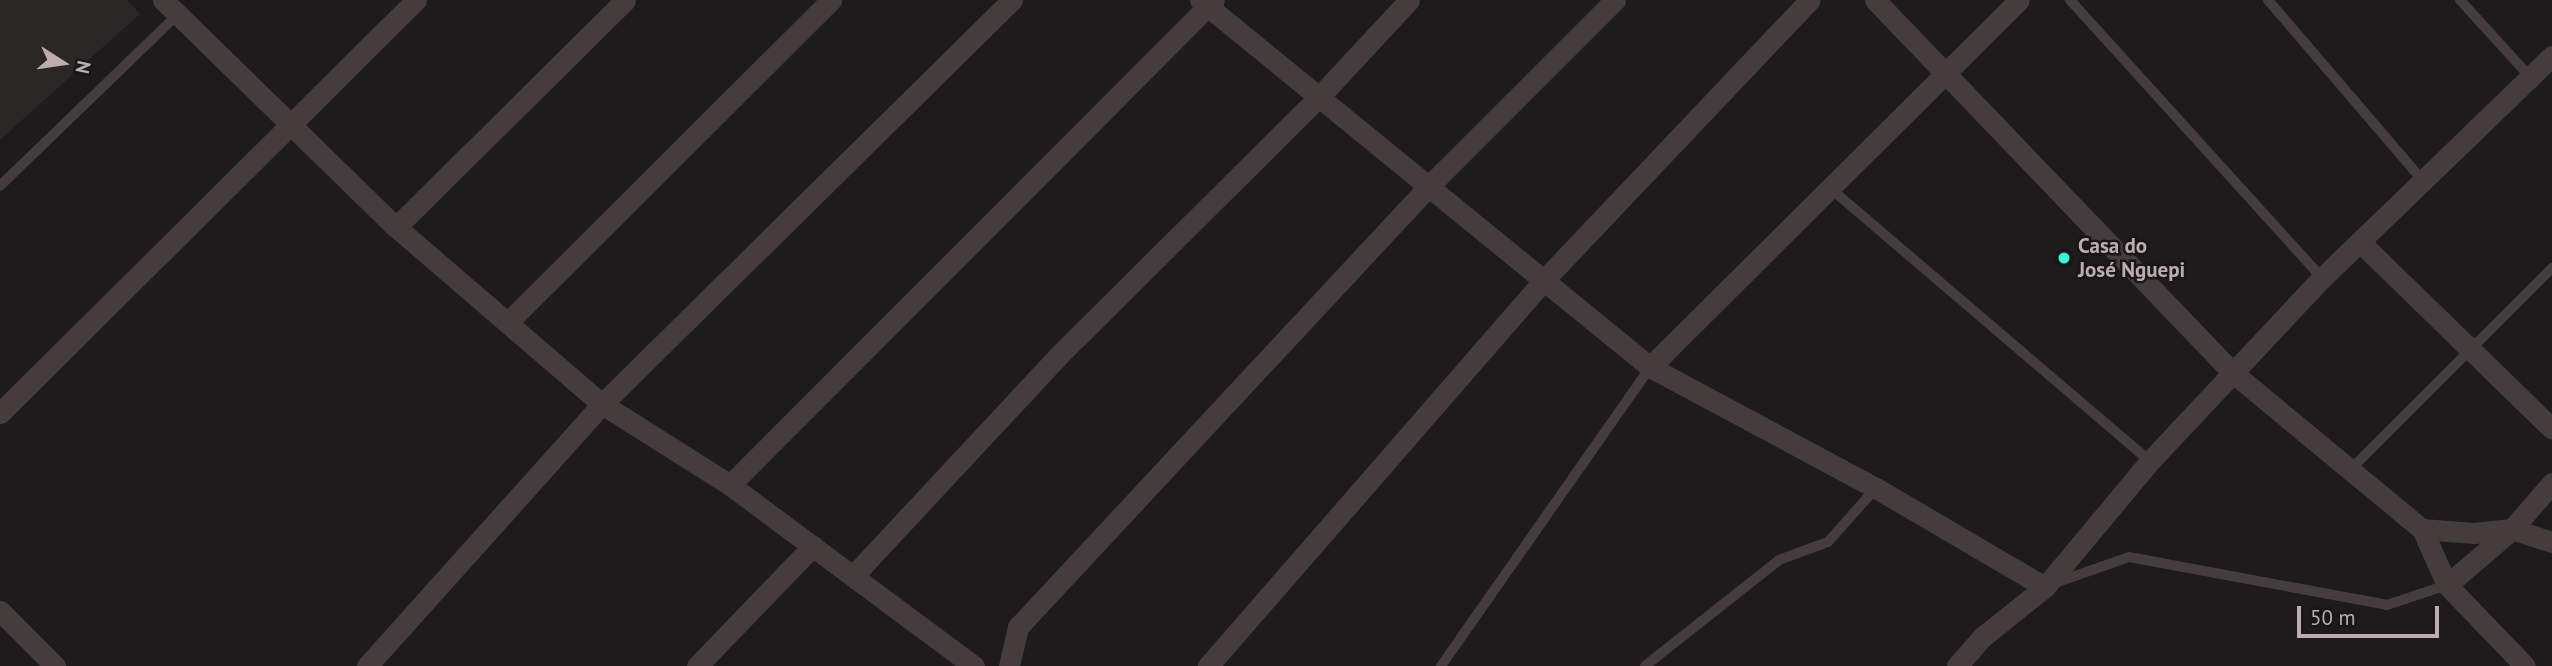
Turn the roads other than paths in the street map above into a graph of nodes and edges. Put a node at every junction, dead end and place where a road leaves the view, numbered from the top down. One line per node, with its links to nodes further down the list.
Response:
1 (416, 0): 19 (street)
2 (625, 0): 24 (street)
3 (831, 0): 29 (street)
4 (1012, 0): 33 (street)
5 (1409, 0): 18 (street)
6 (1615, 0): 22 (street)
7 (1810, 0): 28 (street)
8 (1875, 0): 16 (street)
9 (2019, 0): 16 (street)
10 (2070, 0): 27 (lane)
11 (2268, 0): 20 (lane)
12 (2460, 0): 17 (lane)
13 (1207, 2): 18 (street); 39 (street)
14 (178, 4): 19 (street); 21 (lane)
15 (2552, 56): 17 (street)
16 (1943, 75): 23 (street); 32 (street)
17 (2530, 77): 20 (street)
18 (1319, 97): 22 (street); 45 (street)
19 (290, 126): 24 (street); 34 (street)
20 (2423, 181): 25 (street)
21 (0, 186)
22 (1429, 186): 28 (street); 53 (street)
23 (1830, 188): 31 (street); 36 (lane)
24 (396, 227): 29 (street)
25 (2360, 242): 27 (street); 30 (street)
26 (2552, 268): 30 (lane)
27 (2322, 278): 32 (street)
28 (1544, 280): 31 (street); 54 (street)
29 (509, 321): 33 (street)
30 (2472, 349): 35 (street); 37 (lane)
31 (1650, 367): 40 (street); 55 (lane)
32 (2232, 372): 36 (street); 37 (street)
33 (602, 404): 39 (street); 50 (street)
34 (0, 413)
35 (2552, 429)
36 (2150, 461): 47 (street)
37 (2350, 470): 41 (street)
38 (2552, 483): 42 (street)
39 (730, 485): 44 (street)
40 (1876, 488): 47 (street); 56 (lane)
41 (2422, 529): 42 (street); 46 (street)
42 (2512, 529): 43 (street); 46 (street)
43 (2552, 541)
44 (813, 546): 45 (street); 51 (street)
45 (853, 576): 52 (street)
46 (2446, 585): 47 (lane); 58 (street)
47 (2045, 587): 57 (street)
48 (0, 611): 49 (street)
49 (55, 666)
50 (367, 666)
51 (697, 666)
52 (974, 666)
53 (1009, 666)
54 (1208, 666)
55 (1441, 666)
56 (1645, 666)
57 (1957, 666)
58 (2525, 666)

